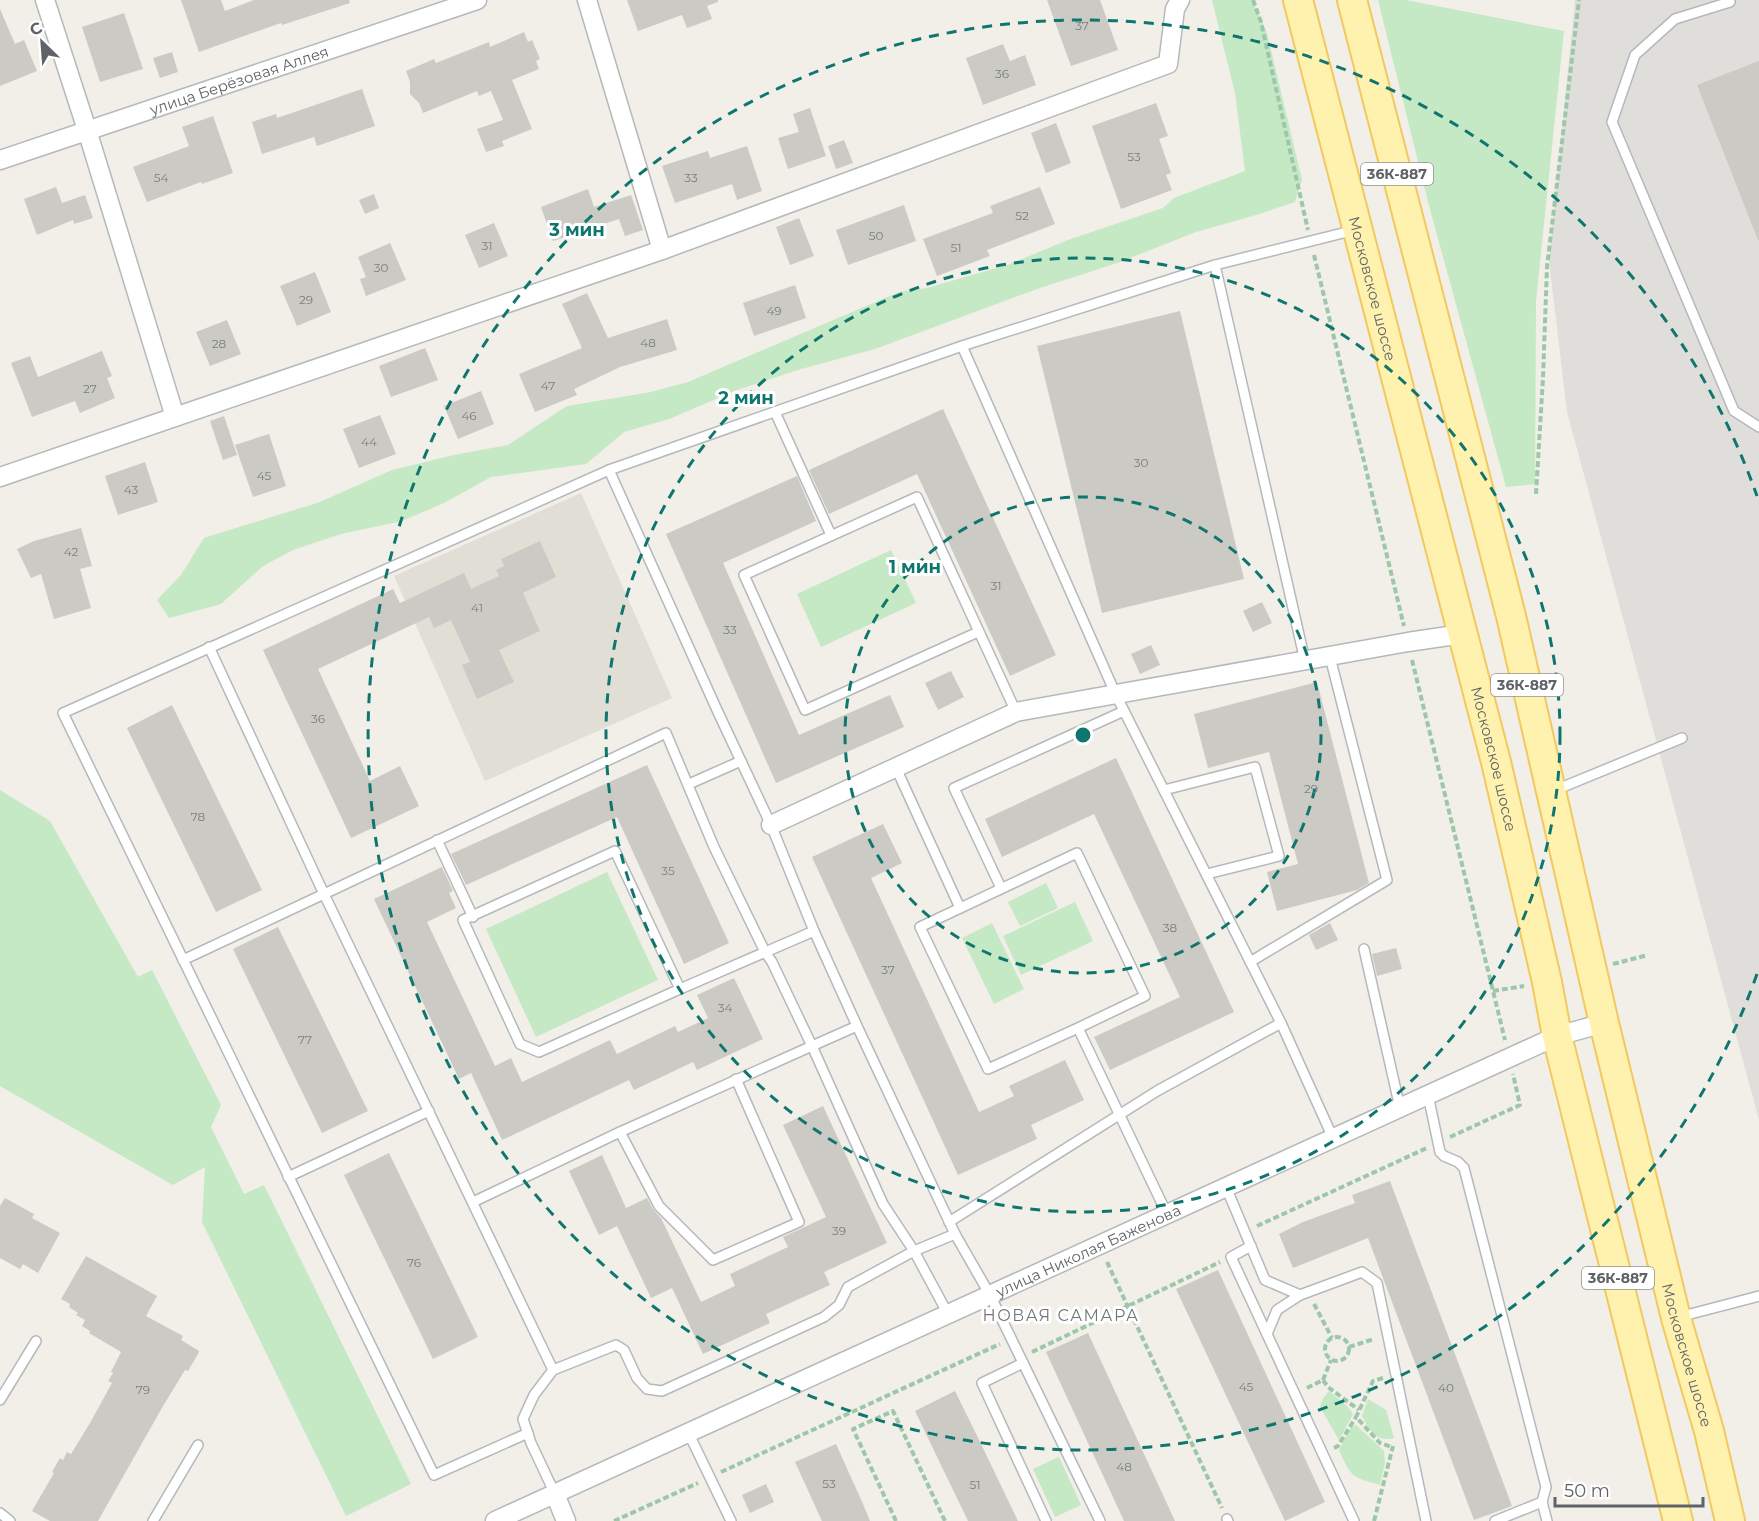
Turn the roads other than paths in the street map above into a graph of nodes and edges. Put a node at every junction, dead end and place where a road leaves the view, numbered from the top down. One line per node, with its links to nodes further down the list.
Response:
1 (45, 0): 8 (street)
2 (477, 0): 8 (street, улица Берёзовая Аллея)
3 (587, 0): 11 (street)
4 (1180, 0): 11 (street)
5 (1298, 0): 10 (main road, Московское шоссе / 36К-887)
6 (1352, 0): 32 (main road, Московское шоссе / 36К-887)
7 (1730, 2): 16 (lane)
8 (87, 130): 9 (street, улица Берёзовая Аллея); 15 (street)
9 (0, 160)
10 (1358, 230): 12 (lane); 21 (main road, Московское шоссе / 36К-887)
11 (662, 250): 15 (street)
12 (1215, 266): 13 (lane); 24 (lane)
13 (962, 346): 14 (lane); 25 (lane)
14 (775, 412): 17 (lane); 19 (lane)
15 (175, 417): 18 (street)
16 (1759, 427)
17 (609, 470): 22 (lane); 28 (lane)
18 (0, 477)
19 (831, 535): 20 (lane); 20 (lane)
20 (978, 632): 26 (lane)
21 (1462, 634): 23 (street); 50 (main road, Московское шоссе / 36К-887)
22 (209, 647): 37 (lane); 43 (lane)
23 (1330, 657): 24 (street); 44 (lane)
24 (1305, 662): 25 (street)
25 (1120, 703): 26 (street); 31 (lane); 36 (lane)
26 (1016, 712): 29 (street)
27 (1682, 738): 32 (lane)
28 (741, 761): 30 (lane); 33 (lane)
29 (896, 768): 33 (street); 38 (lane)
30 (689, 784): 34 (lane); 42 (lane)
31 (1164, 790): 35 (lane); 35 (lane)
32 (1551, 792): 47 (main road, Московское шоссе / 36К-887)
33 (771, 825): 40 (lane)
34 (437, 840): 37 (lane); 39 (lane)
35 (1206, 874): 44 (lane)
36 (1000, 888): 38 (lane); 49 (lane)
37 (324, 894): 43 (lane); 55 (lane)
38 (960, 908): 49 (lane)
39 (473, 916): 45 (lane); 45 (lane)
40 (814, 931): 42 (lane); 48 (lane)
41 (1364, 949): 54 (lane)
42 (765, 952): 45 (lane); 51 (lane)
43 (183, 960): 59 (lane)
44 (1250, 962): 46 (lane)
45 (680, 989)
46 (1281, 1023): 56 (lane); 58 (lane)
47 (1604, 1023): 50 (street, улица Николая Баженова); 71 (main road, Московское шоссе / 36К-887)
48 (857, 1026): 51 (lane); 63 (lane)
49 (1078, 1028): 56 (lane)
50 (1557, 1036): 53 (street, улица Николая Баженова); 94 (main road, Московское шоссе / 36К-887)
51 (812, 1046): 52 (lane); 66 (lane)
52 (736, 1079): 57 (lane); 57 (lane)
53 (1428, 1095): 54 (street, улица Николая Баженова); 81 (lane)
54 (1400, 1108): 58 (street, улица Николая Баженова)
55 (429, 1112): 59 (lane); 61 (lane)
56 (1120, 1114): 62 (lane); 63 (lane)
57 (620, 1132): 61 (lane)
58 (1333, 1138): 60 (street, улица Николая Баженова)
59 (288, 1177): 78 (lane)
60 (1226, 1187): 62 (street, улица Николая Баженова); 65 (lane)
61 (472, 1202): 75 (lane)
62 (1167, 1214): 68 (street, улица Николая Баженова)
63 (949, 1222): 64 (lane)
64 (955, 1234): 66 (lane); 68 (lane)
65 (1251, 1246): 67 (lane); 72 (lane)
66 (914, 1251): 70 (lane); 75 (lane)
67 (1304, 1294): 72 (lane); 91 (lane)
68 (990, 1295): 70 (street, улица Николая Баженова); 74 (lane)
69 (1759, 1296): 71 (lane)
70 (948, 1314): 77 (street, улица Николая Баженова)
71 (1676, 1318): 95 (main road, Московское шоссе / 36К-887)
72 (1267, 1334): 90 (lane)
73 (36, 1341): 76 (lane)
74 (1022, 1360): 88 (lane); 89 (lane)
75 (553, 1370): 78 (lane)
76 (0, 1400)
77 (688, 1432): 80 (street, улица Николая Баженова); 87 (lane)
78 (528, 1433): 80 (lane)
79 (198, 1445): 84 (lane)
80 (555, 1494): 85 (street, улица Николая Баженова); 86 (street)
81 (1542, 1502): 92 (lane); 93 (lane)
82 (0, 1512): 83 (lane)
83 (10, 1521)
84 (153, 1521)
85 (495, 1521)
86 (566, 1521)
87 (731, 1521)
88 (1046, 1521)
89 (1100, 1521)
90 (1354, 1521)
91 (1426, 1521)
92 (1495, 1521)
93 (1547, 1521)
94 (1678, 1521)
95 (1730, 1521)

